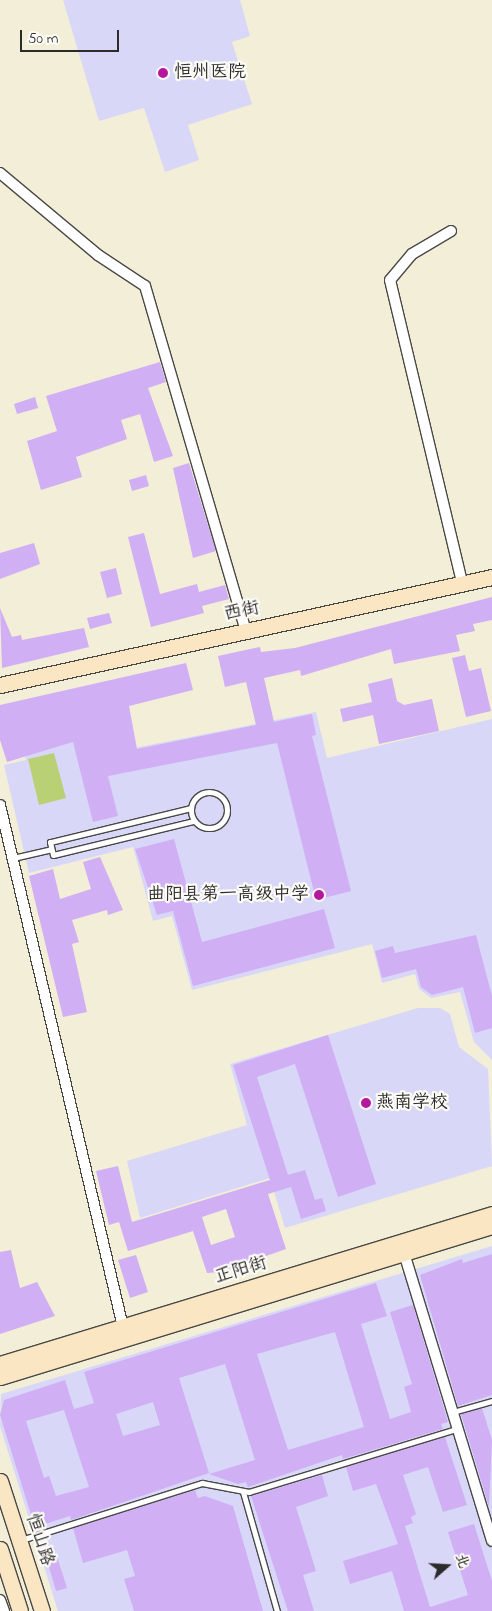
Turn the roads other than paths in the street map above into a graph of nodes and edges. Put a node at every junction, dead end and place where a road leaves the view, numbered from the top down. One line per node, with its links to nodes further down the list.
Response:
1 (0, 173): 5 (street)
2 (451, 231): 4 (street)
3 (492, 576): 4 (main road, 西街)
4 (462, 583): 5 (main road, 西街)
5 (246, 631): 6 (main road, 西街)
6 (0, 685)
7 (0, 806): 11 (street)
8 (191, 808): 9 (lane); 9 (lane); 10 (lane)
9 (194, 821): 10 (lane)
10 (51, 849): 11 (lane)
11 (12, 859): 15 (street)
12 (492, 1214): 15 (main road, 正阳街)
13 (492, 1226): 14 (main road, 正阳街)
14 (404, 1253): 17 (main road, 正阳街); 19 (street)
15 (123, 1327): 16 (main road, 正阳街)
16 (0, 1364)
17 (0, 1377)
18 (492, 1401): 19 (lane)
19 (453, 1412): 20 (street)
20 (458, 1429): 22 (lane); 24 (street)
21 (0, 1481): 23 (main road, 恒山路)
22 (243, 1492): 23 (lane); 30 (lane)
23 (19, 1541): 29 (main road, 恒山路)
24 (492, 1541)
25 (0, 1549): 28 (main road)
26 (0, 1600): 27 (street)
27 (4, 1611)
28 (20, 1611)
29 (42, 1611)
30 (277, 1611)

